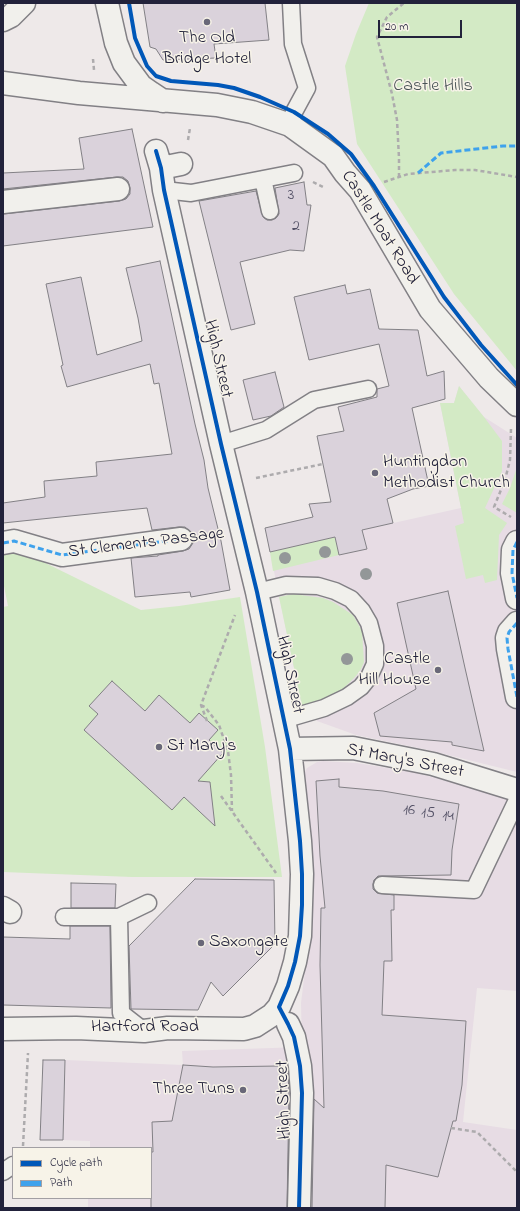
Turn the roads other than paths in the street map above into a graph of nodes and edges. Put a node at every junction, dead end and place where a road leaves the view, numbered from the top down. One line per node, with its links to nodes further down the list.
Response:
1 (24, 3): 4 (street)
2 (107, 3): 6 (street)
3 (291, 3): 7 (lane)
4 (3, 20)
5 (3, 83): 6 (street, Castle Moat Road)
6 (164, 101): 7 (street, Castle Moat Road)
7 (290, 125): 16 (street, Castle Moat Road)
8 (166, 161): 12 (street, High Street)
9 (294, 174): 10 (lane)
10 (263, 179): 12 (lane); 14 (lane)
11 (118, 189): 13 (street)
12 (164, 190): 17 (street, High Street)
13 (3, 202)
14 (270, 211)
15 (368, 389): 17 (lane)
16 (517, 405)
17 (222, 444): 21 (street, High Street)
18 (181, 540): 20 (street, St Clements Passage)
19 (517, 542): 22 (street)
20 (3, 543)
21 (257, 592): 25 (street, High Street); 25 (lane)
22 (517, 598)
23 (517, 623): 24 (street)
24 (517, 698)
25 (283, 720): 26 (street, High Street)
26 (290, 749): 27 (street, St Mary's Street); 33 (street, High Street)
27 (517, 790)
28 (517, 800): 29 (lane)
29 (382, 885)
30 (148, 903): 32 (lane)
31 (64, 917): 32 (lane)
32 (119, 917): 35 (lane)
33 (283, 1015): 35 (street, Hartford Road); 38 (street, High Street)
34 (3, 1029): 35 (street, Hartford Road)
35 (144, 1031)
36 (12, 1166): 37 (lane)
37 (3, 1172)
38 (299, 1208)

